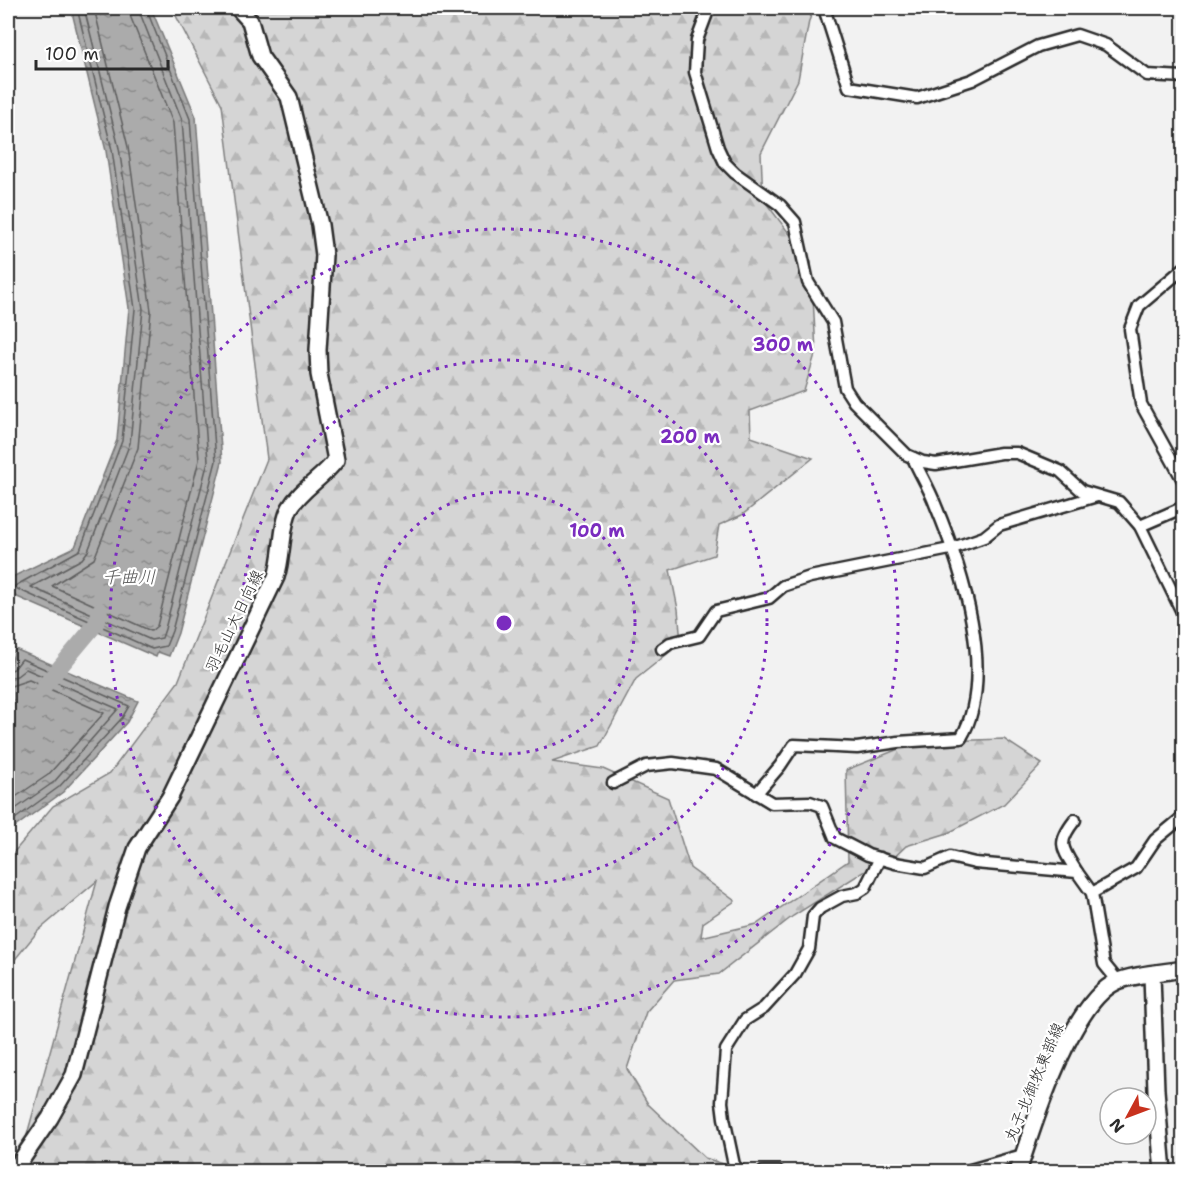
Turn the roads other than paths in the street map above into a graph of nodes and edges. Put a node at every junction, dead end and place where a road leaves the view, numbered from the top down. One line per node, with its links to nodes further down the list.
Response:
1 (238, 8): 25 (main road, 羽毛山大日向線)
2 (709, 8): 6 (street)
3 (824, 8): 4 (street)
4 (1184, 76)
5 (1184, 268): 7 (street)
6 (913, 458): 8 (street); 11 (street)
7 (1184, 482)
8 (1097, 496): 10 (street); 11 (street)
9 (1184, 507): 10 (street)
10 (1140, 526): 12 (street)
11 (950, 549): 13 (street); 15 (street)
12 (1184, 616)
13 (662, 649)
14 (613, 783): 15 (street)
15 (756, 794): 18 (street)
16 (1184, 816): 20 (street)
17 (1076, 820): 19 (street)
18 (880, 858): 19 (street); 26 (street)
19 (1077, 872): 20 (street)
20 (1092, 892): 23 (street)
21 (1184, 969): 22 (main road)
22 (1152, 975): 23 (main road); 31 (main road)
23 (1117, 980): 24 (main road, 丸子北御牧東部線)
24 (1023, 1155): 29 (street); 30 (main road, 丸子北御牧東部線)
25 (13, 1172)
26 (741, 1172)
27 (763, 1172): 28 (street)
28 (779, 1172)
29 (963, 1172)
30 (1018, 1172)
31 (1163, 1172)

